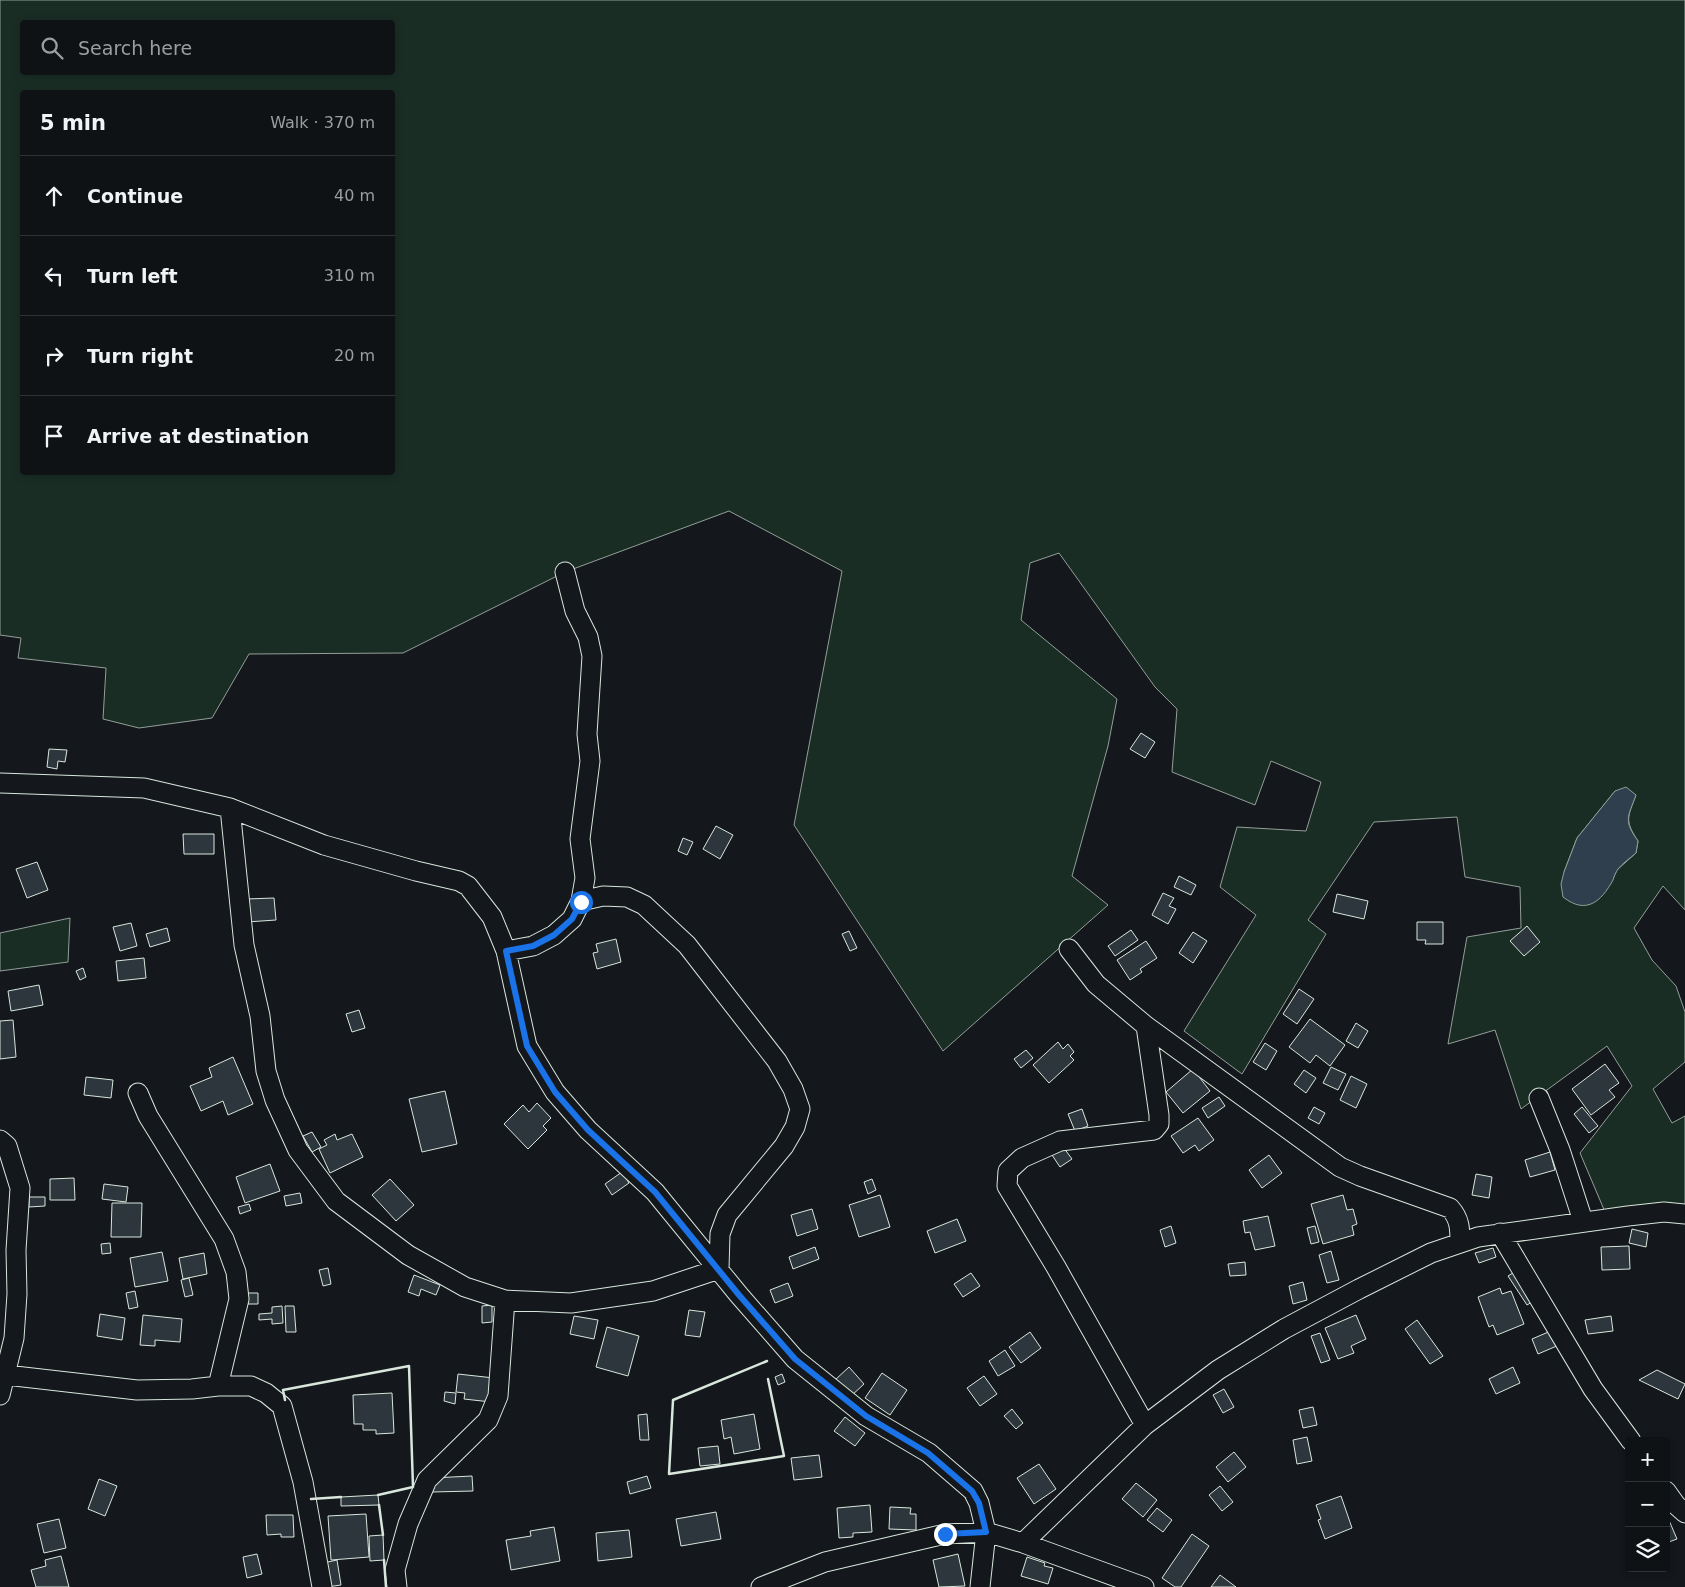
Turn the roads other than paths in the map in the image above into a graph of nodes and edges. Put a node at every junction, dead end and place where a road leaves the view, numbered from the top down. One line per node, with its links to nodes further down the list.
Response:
1 (565, 572): 4 (street)
2 (0, 783): 3 (street)
3 (230, 808): 6 (street); 16 (street)
4 (581, 902): 6 (street); 15 (street)
5 (1069, 949): 7 (street)
6 (506, 951): 15 (street)
7 (1146, 1026): 14 (street); 20 (street)
8 (138, 1093): 18 (street)
9 (1539, 1098): 12 (street)
10 (0, 1140): 17 (street)
11 (1685, 1214): 12 (street)
12 (1583, 1221): 13 (street)
13 (1500, 1233): 14 (street); 21 (street)
14 (1460, 1243): 20 (street)
15 (719, 1268): 16 (street); 24 (street)
16 (505, 1300): 27 (street)
17 (6, 1375): 18 (street); 19 (street)
18 (218, 1386): 26 (street)
19 (0, 1395)
20 (1145, 1425): 25 (street)
21 (1628, 1437)
22 (1670, 1497): 23 (street)
23 (1685, 1513)
24 (986, 1532): 25 (street); 28 (street); 29 (street)
25 (1023, 1543): 30 (street)
26 (322, 1587)
27 (397, 1587)
28 (761, 1587)
29 (980, 1587)
30 (1144, 1587)

